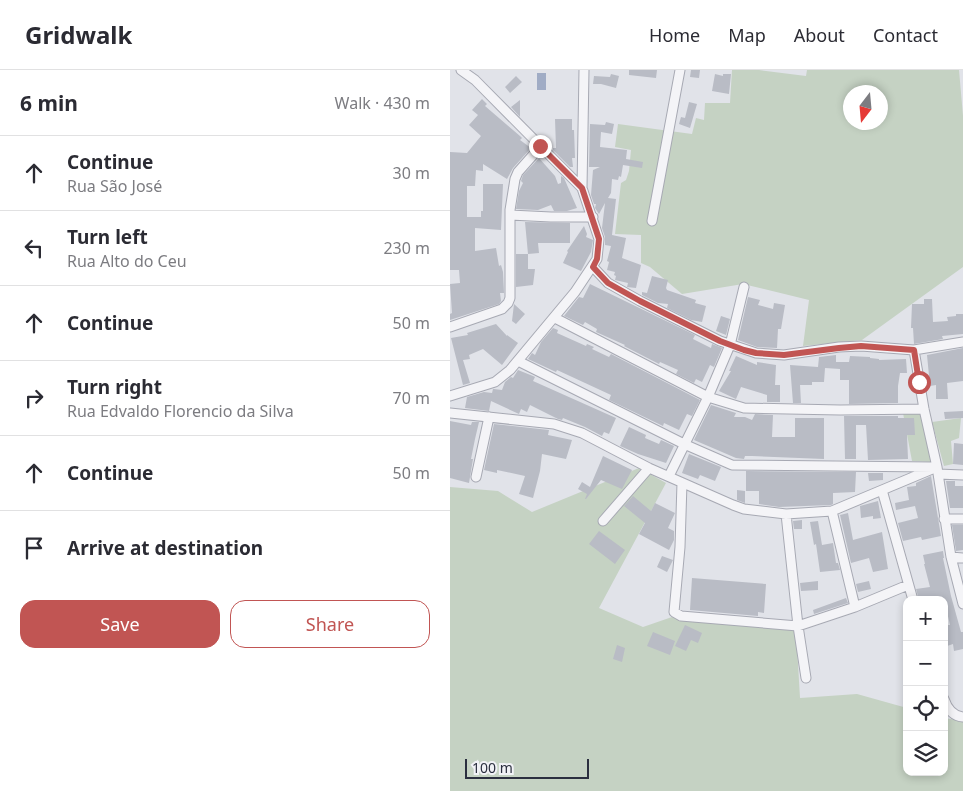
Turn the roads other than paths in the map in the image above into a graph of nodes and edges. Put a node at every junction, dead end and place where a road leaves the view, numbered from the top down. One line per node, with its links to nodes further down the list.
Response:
1 (461, 70): 4 (street)
2 (584, 70): 5 (street)
3 (680, 70): 8 (street)
4 (540, 146): 5 (street); 6 (street)
5 (582, 188): 7 (street)
6 (510, 215): 7 (street); 12 (street)
7 (592, 216): 9 (street)
8 (652, 221)
9 (593, 267): 11 (street); 14 (street)
10 (744, 287): 14 (street)
11 (554, 318): 16 (street); 18 (street)
12 (450, 327)
13 (963, 342): 15 (street)
14 (730, 345): 15 (street); 18 (street)
15 (914, 350): 19 (street)
16 (518, 361): 17 (street); 22 (street)
17 (450, 396)
18 (708, 397): 19 (street); 22 (street)
19 (924, 409): 24 (street)
20 (450, 412): 21 (street)
21 (490, 418): 23 (street); 27 (street)
22 (684, 444): 24 (street); 26 (street)
23 (649, 468): 26 (street); 34 (street)
24 (937, 471): 25 (street); 29 (street); 32 (street)
25 (963, 475)
26 (669, 476): 28 (street)
27 (476, 477)
28 (682, 483): 31 (street); 42 (street)
29 (882, 490): 30 (street); 37 (street)
30 (832, 511): 31 (street); 41 (street)
31 (786, 514): 42 (street)
32 (944, 519): 33 (street); 35 (street)
33 (963, 519)
34 (603, 521)
35 (951, 557): 36 (street); 38 (street)
36 (963, 558)
37 (908, 585): 39 (street); 41 (street)
38 (961, 590): 40 (street)
39 (912, 596)
40 (963, 604)
41 (855, 607): 42 (street)
42 (798, 626): 43 (street)
43 (806, 678)
44 (948, 708): 45 (street)
45 (963, 717)

